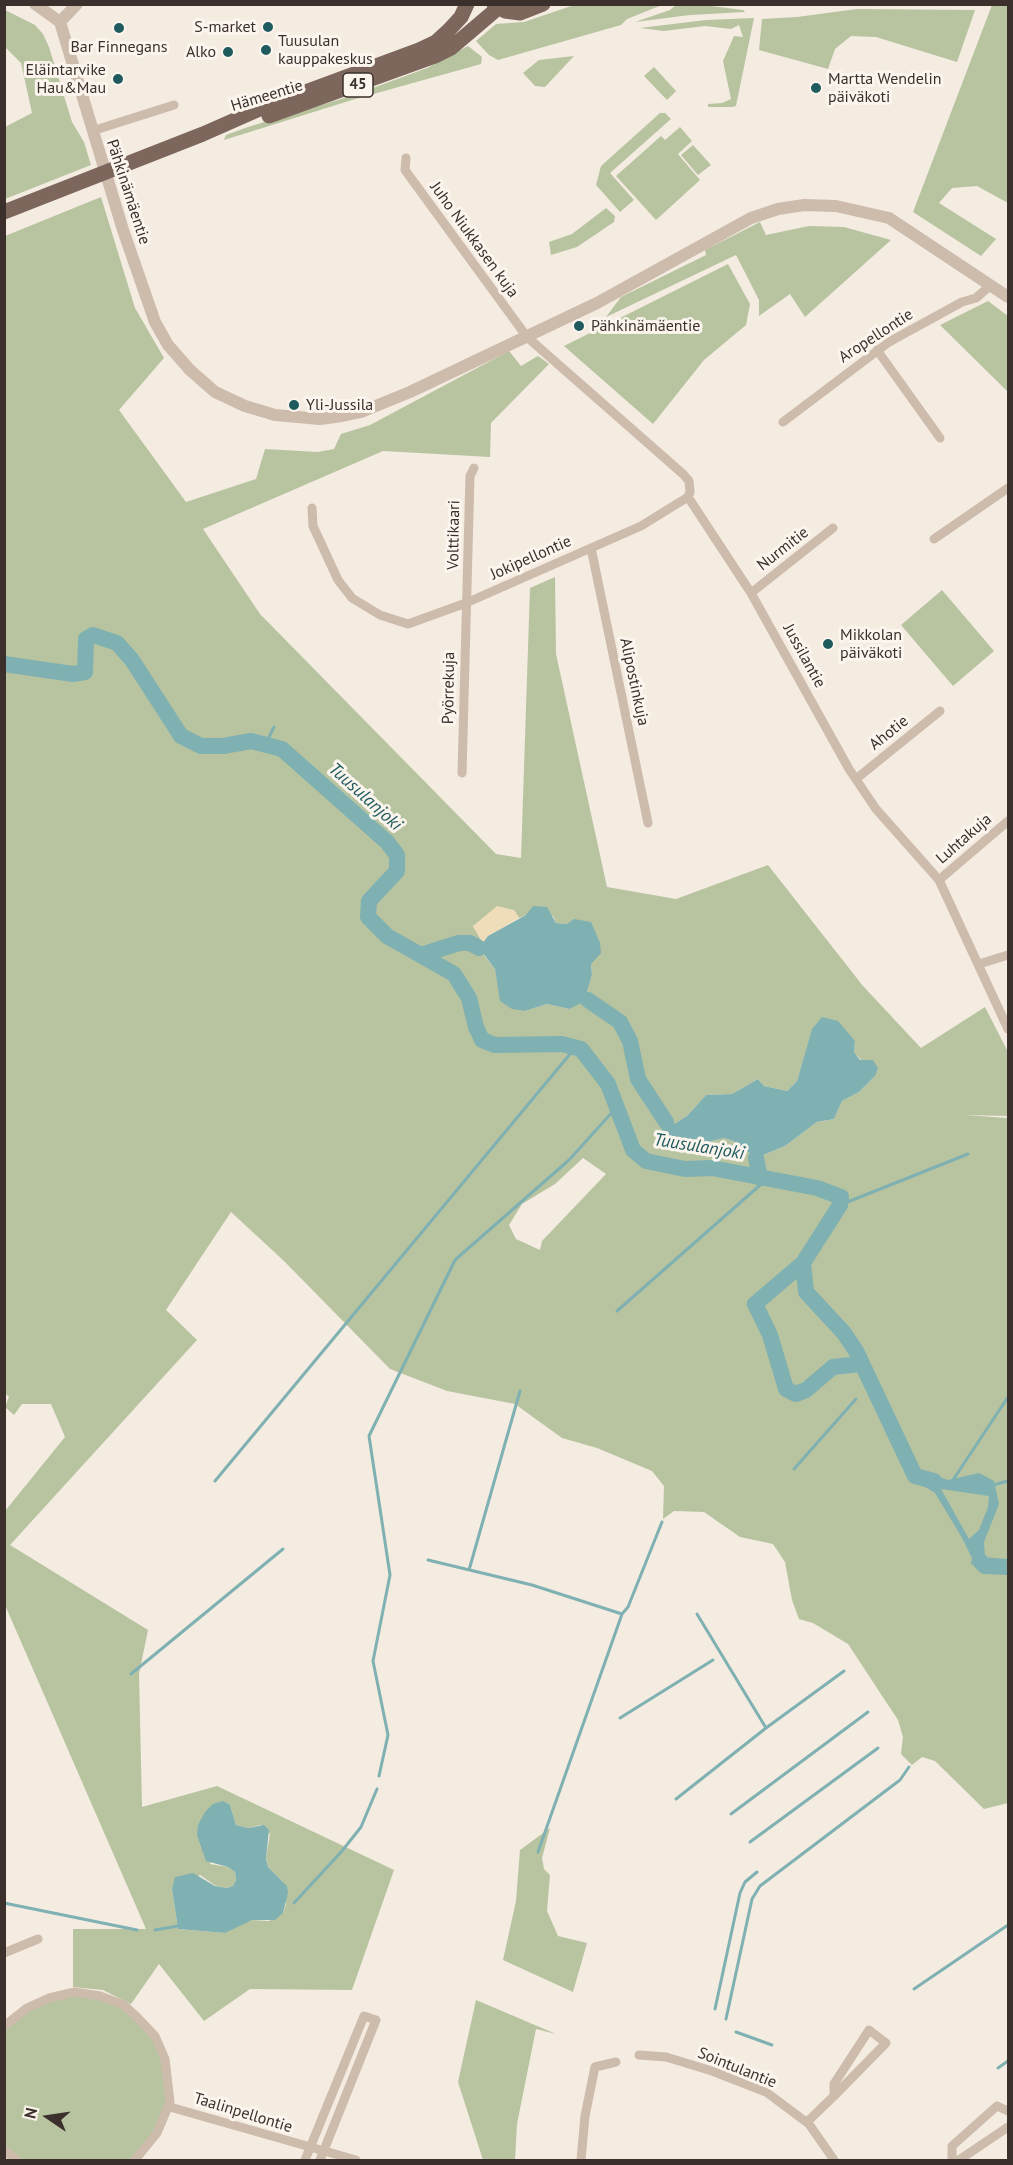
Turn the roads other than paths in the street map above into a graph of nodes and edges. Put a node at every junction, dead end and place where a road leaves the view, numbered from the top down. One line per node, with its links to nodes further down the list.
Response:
1 (77, 4): 6 (street)
2 (467, 4): 9 (main road, Hämeentie / 45)
3 (543, 4): 5 (main road, 45)
4 (44, 6): 6 (street)
5 (496, 6): 9 (main road, Hämeentie / 45)
6 (60, 22): 8 (street, Pähkinämäentie)
7 (174, 105): 8 (street)
8 (92, 131): 14 (street, Pähkinämäentie)
9 (203, 134): 11 (main road, Hämeentie / 45)
10 (406, 158): 14 (street, Juho Niukkasen kuja)
11 (4, 212)
12 (991, 285): 13 (street, Pähkinämäentie); 14 (street, Pähkinämäentie); 15 (street, Aropellontie)
13 (1008, 297)
14 (527, 337): 20 (street, Jussilantie)
15 (877, 350): 16 (street, Aropellontie); 17 (street)
16 (783, 422)
17 (940, 438)
18 (474, 468): 26 (street, Volttikaari)
19 (1008, 489): 23 (street)
20 (688, 497): 24 (street, Jokipellontie); 25 (street, Jussilantie)
21 (312, 508): 26 (street, Jokipellontie)
22 (833, 528): 25 (street, Nurmitie)
23 (934, 539)
24 (591, 548): 26 (street, Jokipellontie); 31 (street, Alipostinkuja)
25 (752, 593): 29 (street, Jussilantie)
26 (466, 603): 28 (street, Pyörrekuja)
27 (940, 711): 29 (street, Ahotie)
28 (462, 773)
29 (856, 779): 32 (street, Jussilantie)
30 (1008, 821): 32 (street, Luhtakuja)
31 (648, 823)
32 (939, 880): 34 (street, Jussilantie)
33 (1008, 955): 34 (street)
34 (979, 964): 35 (street, Jussilantie)
35 (1008, 1029)
36 (38, 1940): 37 (street)
37 (4, 1953)
38 (4, 2026): 42 (street)
39 (639, 2055): 44 (street, Sointulantie)
40 (616, 2062): 53 (street)
41 (834, 2096): 41 (street); 44 (street)
42 (170, 2107): 46 (street, Taalinpellontie); 50 (street)
43 (1008, 2111): 55 (street)
44 (807, 2122): 54 (street, Sointulantie)
45 (1008, 2127): 56 (street)
46 (308, 2148): 48 (street, Taalinpellontie); 48 (street); 51 (street)
47 (4, 2150): 49 (street)
48 (321, 2156): 52 (street, Taalinpellontie)
49 (16, 2160)
50 (135, 2160)
51 (305, 2160)
52 (356, 2160)
53 (581, 2160)
54 (834, 2160)
55 (952, 2160)
56 (959, 2160)

